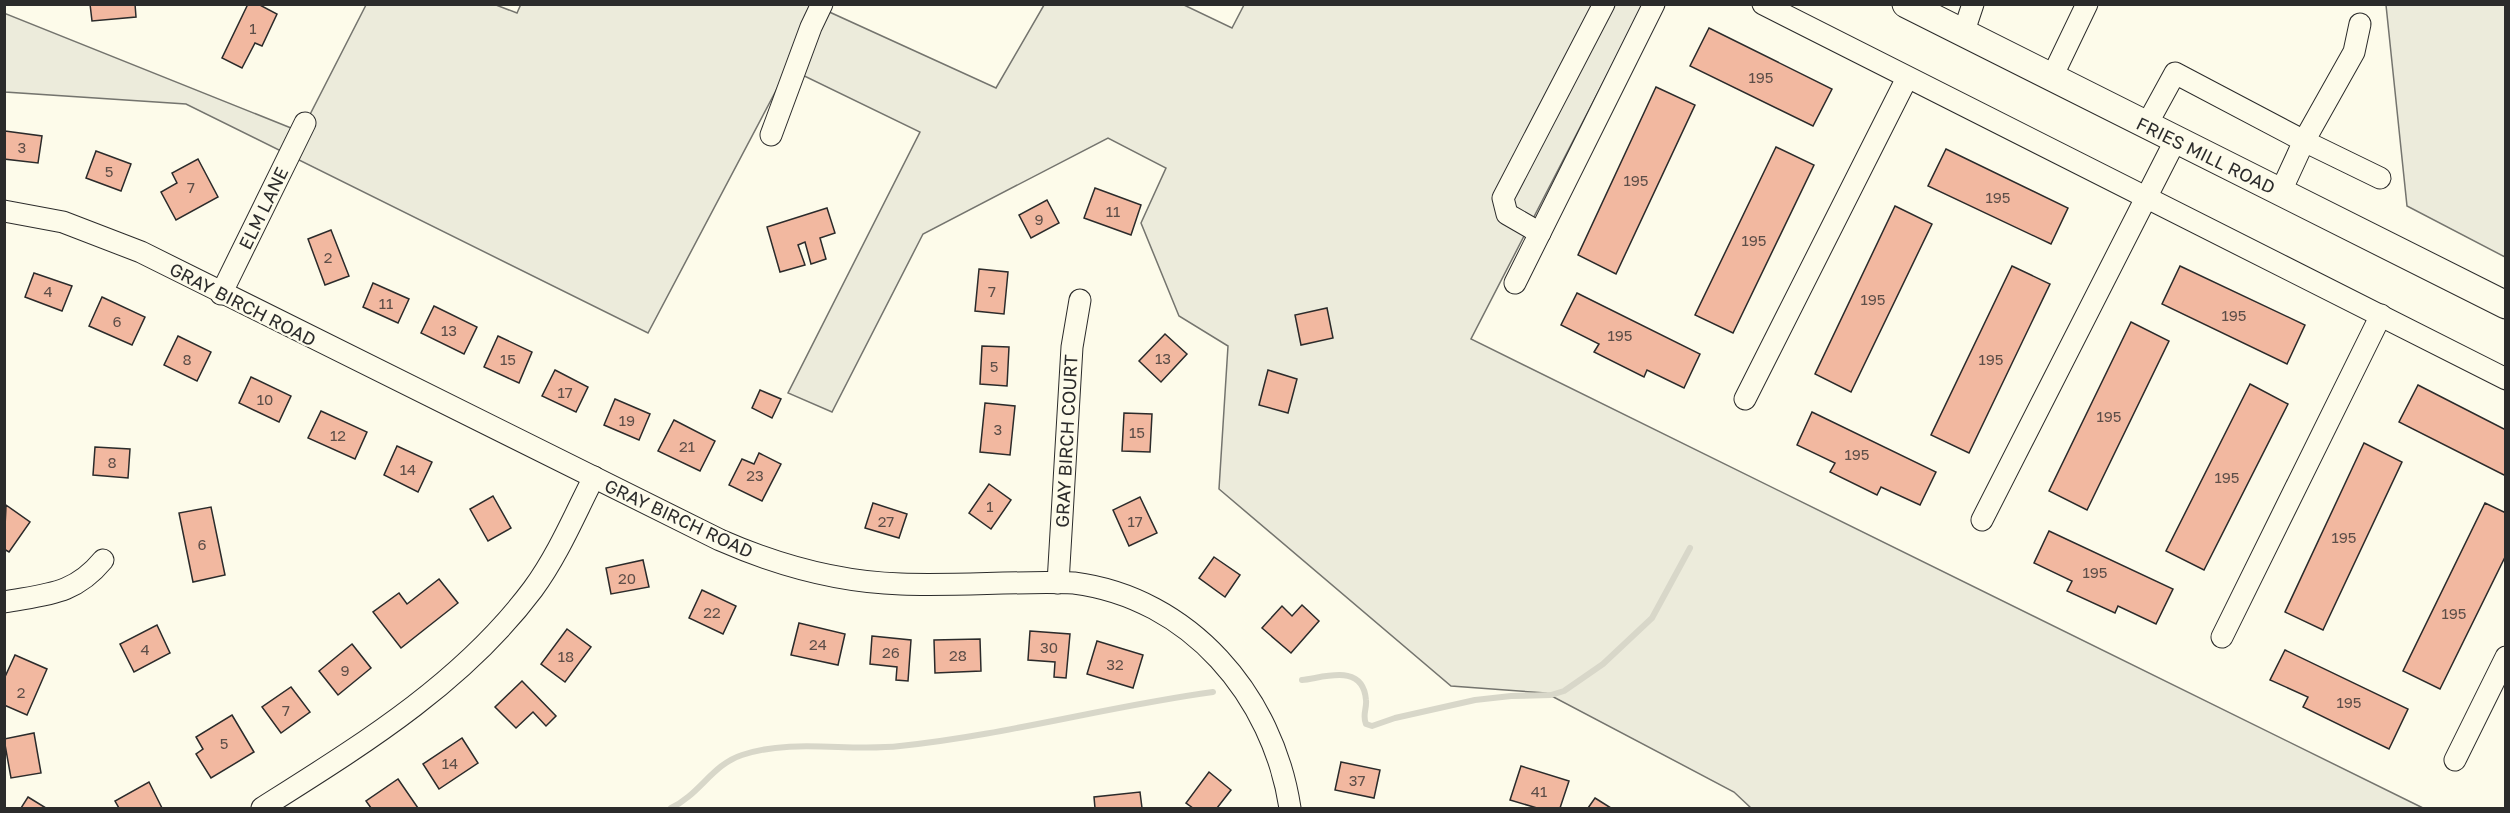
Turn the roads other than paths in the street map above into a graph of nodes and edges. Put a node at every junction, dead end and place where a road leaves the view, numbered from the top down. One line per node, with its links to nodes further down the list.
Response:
1 (822, 4): 14 (street)
2 (1604, 4): 21 (street)
3 (1654, 4): 21 (street)
4 (1763, 4): 10 (street)
5 (1906, 4): 9 (main road, FRIES MILL ROAD)
6 (1973, 4): 9 (street)
7 (2087, 4): 11 (street)
8 (2360, 24): 16 (street)
9 (1964, 34): 11 (main road, FRIES MILL ROAD)
10 (1907, 78): 19 (street); 28 (street)
11 (2051, 79): 13 (main road, FRIES MILL ROAD)
12 (305, 123): 23 (street, ELM LANE)
13 (2146, 126): 15 (main road, FRIES MILL ROAD); 16 (street)
14 (771, 135)
15 (2175, 141): 18 (main road, FRIES MILL ROAD); 19 (street)
16 (2304, 141): 17 (street); 18 (street)
17 (2380, 178)
18 (2281, 191): 25 (main road, FRIES MILL ROAD)
19 (2145, 197): 26 (street); 30 (street)
20 (4, 211): 23 (street, GRAY BIRCH ROAD)
21 (1540, 233): 22 (street)
22 (1515, 283)
23 (221, 294): 29 (street, GRAY BIRCH ROAD)
24 (1080, 300): 32 (street, GRAY BIRCH COURT)
25 (2505, 305)
26 (2381, 315): 27 (street); 34 (street)
27 (2505, 379)
28 (1745, 399)
29 (594, 477): 32 (street, GRAY BIRCH ROAD); 37 (street)
30 (1982, 520)
31 (103, 560): 33 (street)
32 (1058, 583): 38 (street, GRAY BIRCH ROAD)
33 (4, 602)
34 (2222, 637)
35 (2505, 657): 36 (street)
36 (2455, 760)
37 (262, 808)
38 (1290, 808)

